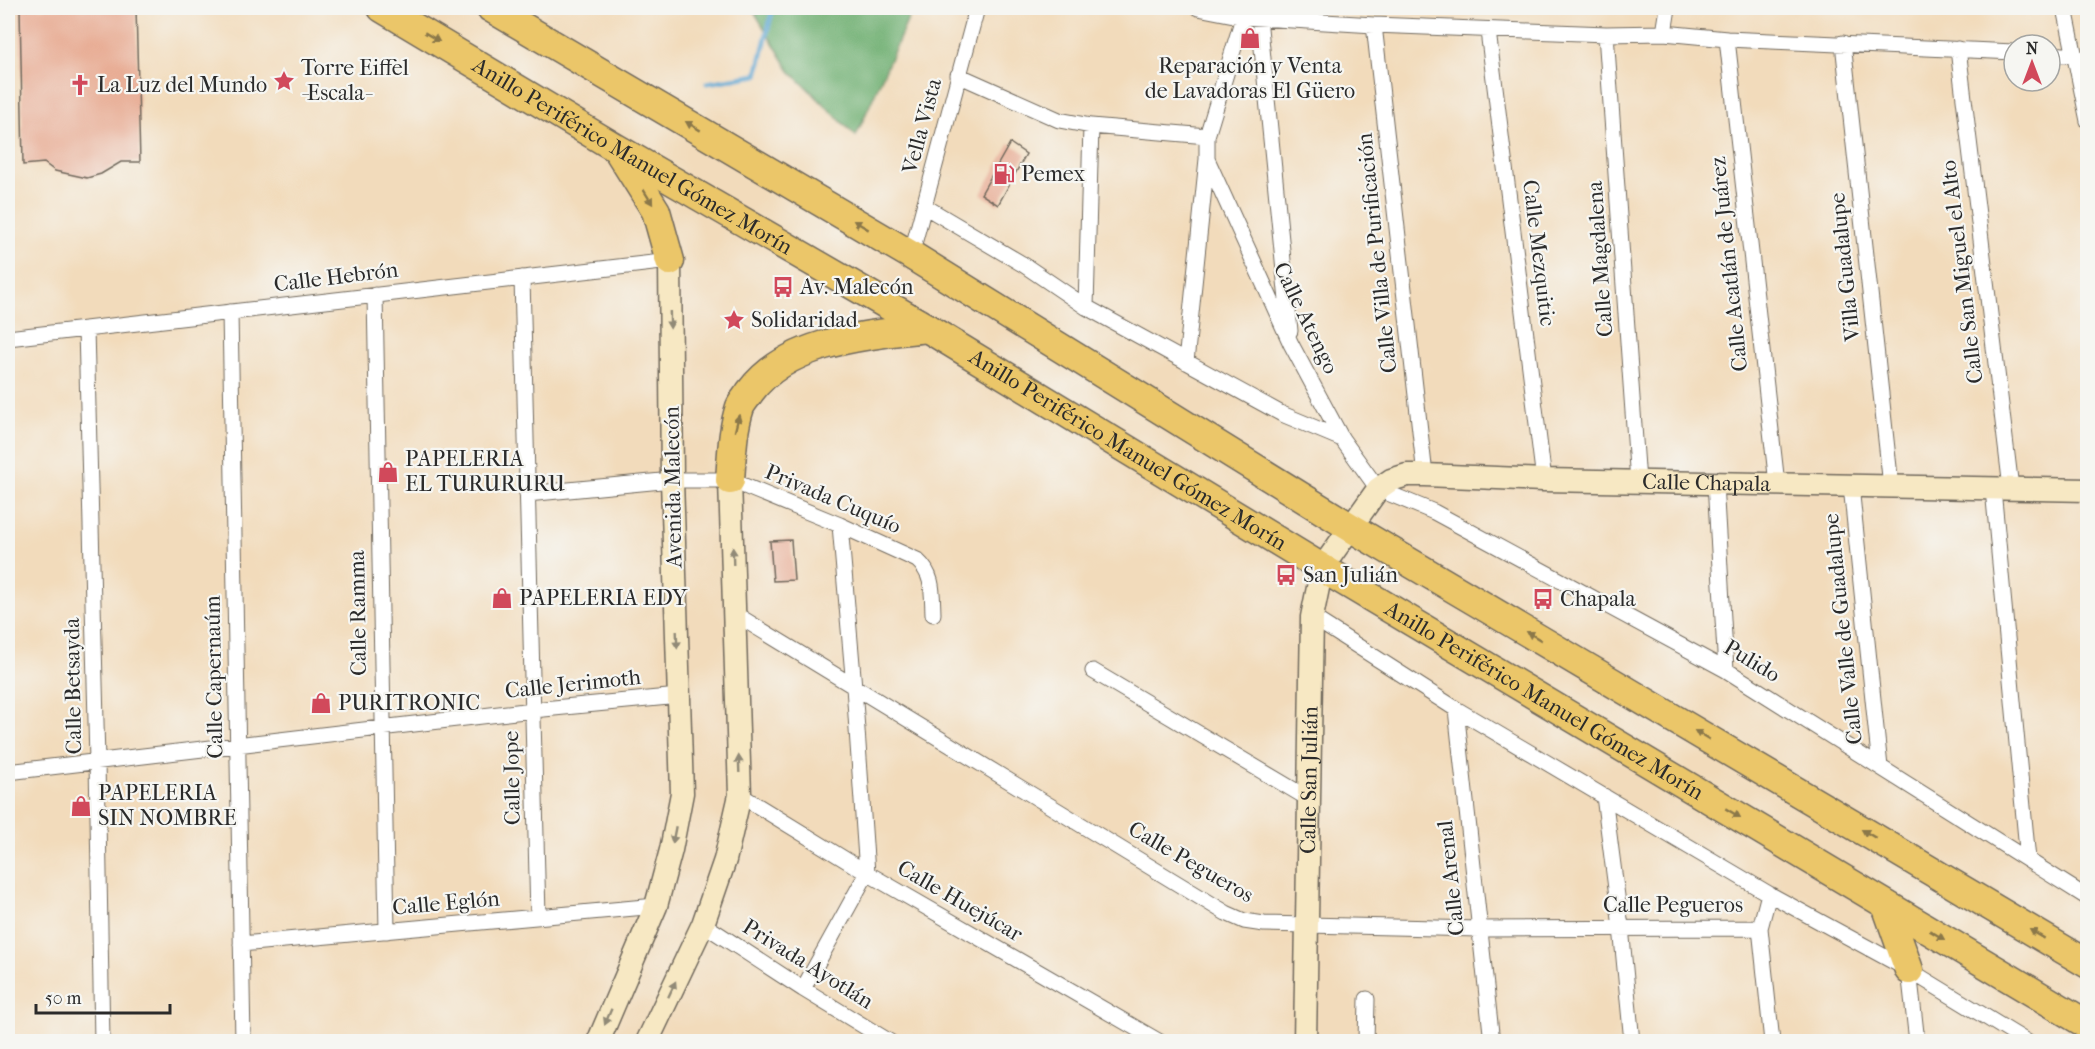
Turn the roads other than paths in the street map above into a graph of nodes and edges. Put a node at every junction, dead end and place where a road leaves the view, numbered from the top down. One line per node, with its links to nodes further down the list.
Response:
1 (382, 8): 22 (highway, Anillo Periférico Manuel Gómez Morín, one-way to 22)
2 (491, 8): 25 (highway, one-way to 2)
3 (977, 8): 18 (street, Vella Vista)
4 (1198, 8): 7 (street)
5 (1668, 8): 10 (street)
6 (2065, 8): 17 (street)
7 (1250, 14): 8 (street); 21 (street); 34 (street)
8 (1374, 25): 9 (street); 37 (street, Calle Villa de Purificación)
9 (1488, 31): 11 (street); 40 (street, Calle Mezquitic)
10 (1664, 33): 11 (street); 12 (street)
11 (1606, 34): 41 (street, Calle Magdalena)
12 (1727, 39): 13 (street); 43 (street, Calle Acatlán de Juárez)
13 (1843, 43): 14 (street); 45 (street, Villa Guadalupe)
14 (1958, 49): 15 (street); 47 (street, Calle San Miguel el Alto)
15 (2002, 51)
16 (2062, 55): 17 (street)
17 (2076, 56): 19 (street)
18 (958, 75): 20 (street); 24 (street, Vella Vista)
19 (2088, 121)
20 (1091, 126): 21 (street); 29 (street)
21 (1207, 136): 23 (street)
22 (616, 148): 26 (highway, Avenida Malecón, one-way to 26); 31 (highway, Anillo Periférico Manuel Gómez Morín)
23 (1207, 159): 34 (street, Calle Atengo); 35 (street)
24 (924, 206): 25 (street, Vella Vista); 29 (street)
25 (911, 255): 51 (highway)
26 (670, 261): 27 (street, Calle Hebrón); 38 (main road, Avenida Malecón, one-way to 38)
27 (522, 278): 28 (street, Calle Hebrón); 49 (street, Calle Jope)
28 (375, 295): 30 (street, Calle Hebrón); 62 (street, Calle Ramma)
29 (1086, 307): 35 (street)
30 (230, 312): 32 (street, Calle Hebrón); 63 (street, Calle Capernaúm)
31 (927, 328): 39 (highway, one-way to 31); 52 (highway, Anillo Periférico Manuel Gómez Morín)
32 (86, 329): 33 (street, Calle Hebrón); 64 (street, Calle Betsayda)
33 (8, 338)
34 (1291, 344): 36 (street, Calle Atengo)
35 (1186, 362): 36 (street)
36 (1342, 439): 46 (street, Calle Atengo)
37 (1425, 475): 40 (main road, Calle Chapala); 46 (main road, Calle Chapala)
38 (672, 480): 39 (street, Privada Cuquío); 49 (street, Privada Cuquío); 59 (main road, Avenida Malecón, one-way to 59)
39 (730, 480): 50 (street, Privada Cuquío); 53 (main road, one-way to 39)
40 (1544, 480): 41 (main road, Calle Chapala)
41 (1638, 482): 42 (main road, Calle Chapala)
42 (1715, 483): 43 (main road, Calle Chapala); 57 (street)
43 (1777, 484): 44 (main road, Calle Chapala)
44 (1851, 486): 45 (main road, Calle Chapala); 65 (street, Calle Valle de Guadalupe)
45 (1891, 486): 47 (main road, Calle Chapala)
46 (1378, 489): 51 (main road, Calle Chapala); 57 (street, Pulido)
47 (2002, 489): 48 (main road, Calle Chapala); 70 (street, Calle San Miguel el Alto)
48 (2088, 490)
49 (527, 494): 61 (street, Calle Jope)
50 (840, 525): 54 (street, Privada Cuquío); 58 (street)
51 (1350, 527): 52 (main road, Calle San Julián); 84 (highway, one-way to 51)
52 (1322, 568): 55 (main road, Calle San Julián); 74 (highway, Anillo Periférico Manuel Gómez Morín, one-way to 74)
53 (735, 614): 58 (street, Calle Pegueros); 67 (main road, one-way to 53)
54 (933, 614)
55 (1312, 617): 60 (street); 69 (main road, Calle San Julián)
56 (1093, 670): 69 (street)
57 (1726, 670): 65 (street, Pulido)
58 (854, 687): 71 (street); 78 (street, Calle Pegueros)
59 (679, 696): 61 (street, Calle Jerimoth); 75 (main road, Avenida Malecón, one-way to 75)
60 (1456, 709): 68 (street); 81 (street, Calle Arenal)
61 (533, 710): 62 (street, Calle Jerimoth); 76 (street, Calle Jope)
62 (383, 728): 63 (street, Calle Jerimoth); 82 (street, Calle Ramma)
63 (238, 745): 64 (street, Calle Jerimoth); 83 (street, Calle Capernaúm)
64 (97, 761): 66 (street, Calle Jerimoth); 89 (street, Calle Betsayda)
65 (1880, 767): 70 (street, Pulido)
66 (8, 772)
67 (740, 795): 71 (street, Calle Huejúcar); 77 (main road)
68 (1604, 796): 72 (street); 79 (street)
69 (1309, 799): 78 (main road, Calle San Julián)
70 (2028, 860): 73 (street, Pulido)
71 (867, 873): 86 (street); 94 (street, Calle Huejúcar)
72 (1768, 894): 80 (street); 85 (street)
73 (2088, 898)
74 (1886, 904): 85 (highway); 88 (highway, Anillo Periférico Manuel Gómez Morín, one-way to 88)
75 (656, 906): 76 (street, Calle Eglón); 91 (main road, Avenida Malecón, one-way to 91)
76 (538, 917): 82 (street, Calle Eglón)
77 (703, 924): 86 (street, Privada Ayotlán); 92 (main road, one-way to 77)
78 (1307, 924): 81 (street, Calle Pegueros); 95 (main road, Calle San Julián)
79 (1621, 927): 80 (street, Calle Pegueros); 81 (street, Calle Pegueros); 98 (street)
80 (1760, 928): 99 (street)
81 (1479, 929): 97 (street, Calle Arenal)
82 (387, 931): 83 (street, Calle Eglón)
83 (241, 944): 90 (street, Calle Capernaúm)
84 (2088, 963)
85 (1909, 970): 100 (street); 101 (street)
86 (803, 989): 93 (street, Privada Ayotlán)
87 (1367, 999): 96 (street)
88 (2088, 1025)
89 (102, 1041)
90 (243, 1041)
91 (598, 1041)
92 (647, 1041)
93 (890, 1041)
94 (1160, 1041)
95 (1305, 1041)
96 (1366, 1041)
97 (1492, 1041)
98 (1632, 1041)
99 (1772, 1041)
100 (1917, 1041)
101 (2027, 1041)

